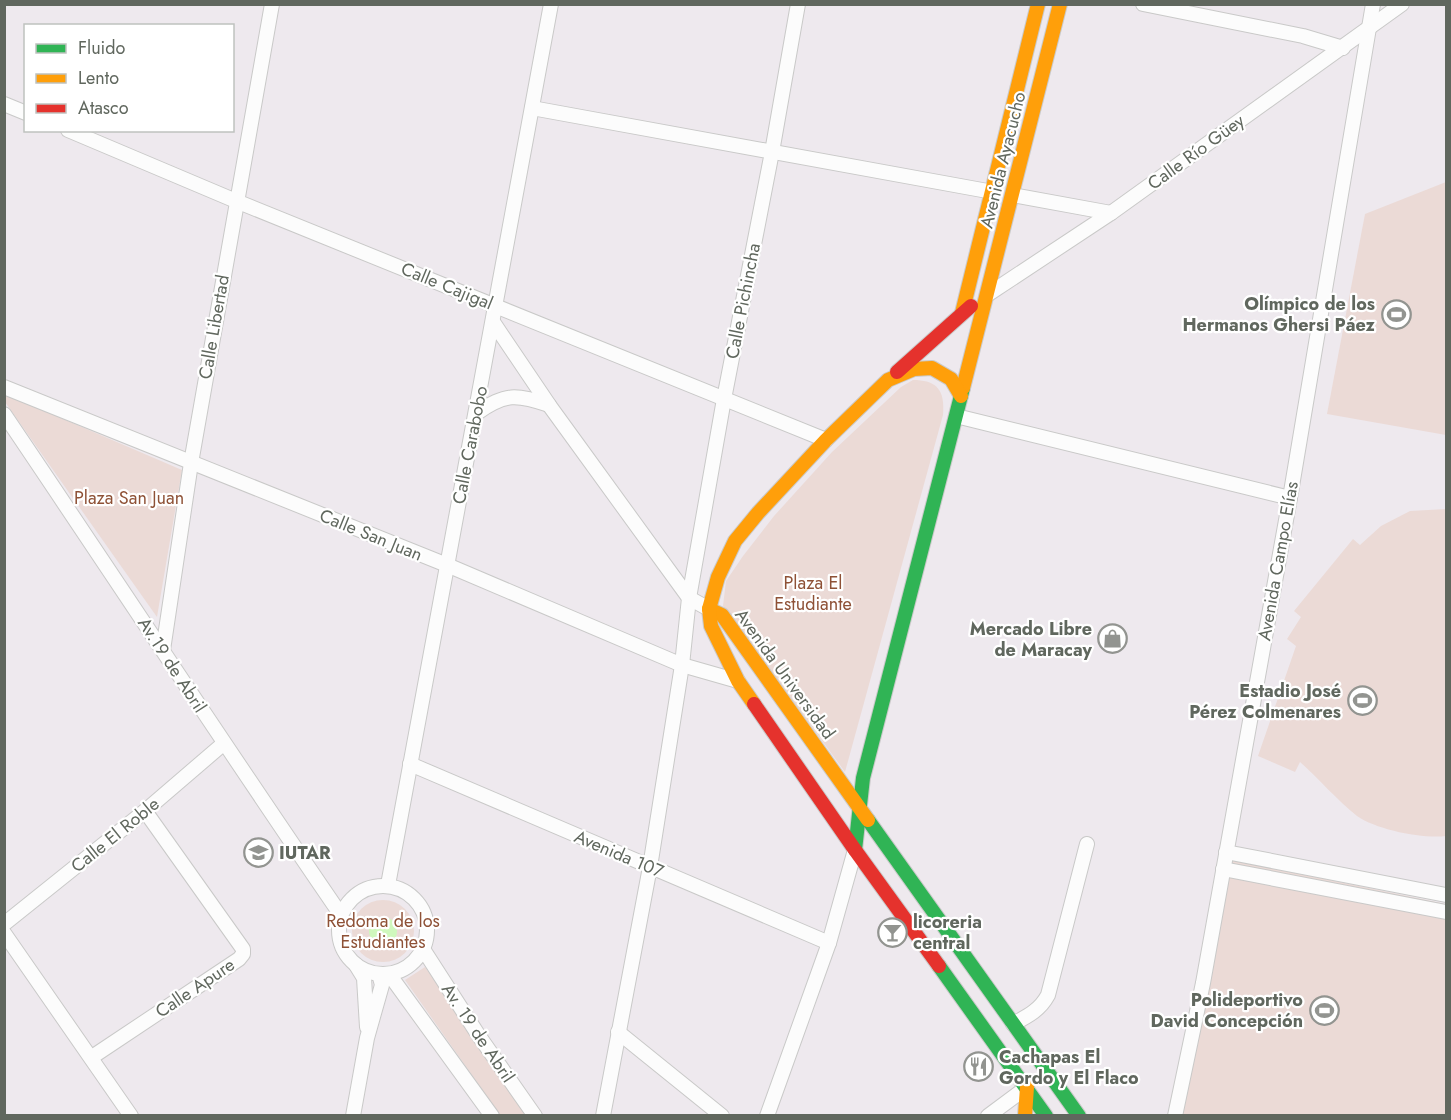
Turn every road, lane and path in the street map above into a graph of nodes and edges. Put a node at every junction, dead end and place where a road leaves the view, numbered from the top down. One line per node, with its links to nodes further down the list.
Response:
1 (272, 4): 18 (street, Calle Libertad)
2 (551, 4): 12 (street, Calle Carabobo)
3 (798, 4): 15 (street, Calle Pichincha)
4 (1038, 4): 16 (street, Avenida Ayacucho)
5 (1060, 4): 17 (street, Avenida Ayacucho)
6 (1143, 4): 10 (street)
7 (1373, 4): 9 (street, Avenida Campo Elías)
8 (1402, 4): 9 (street, Calle Río Güey)
9 (1369, 29): 10 (street, Calle Río Güey); 34 (street, Avenida Campo Elías)
10 (1342, 48): 19 (street, Calle Río Güey)
11 (4, 104): 13 (street)
12 (532, 108): 15 (street); 21 (street, Calle Carabobo)
13 (24, 112)
14 (73, 132): 18 (street, Calle Cajigal)
15 (772, 152): 16 (street); 27 (street, Calle Pichincha)
16 (993, 192): 22 (street, Avenida Ayacucho)
17 (1013, 195): 19 (street); 20 (street, Avenida Ayacucho)
18 (236, 201): 21 (street, Calle Cajigal); 33 (street, Calle Libertad)
19 (1111, 213): 20 (street, Calle Río Güey)
20 (987, 295): 22 (street); 26 (street, Avenida Ayacucho)
21 (496, 306): 23 (street, Calle Carabobo); 27 (street, Calle Cajigal)
22 (962, 313): 24 (street)
23 (493, 322): 28 (street); 29 (street, Calle Carabobo)
24 (888, 380): 26 (street); 32 (street)
25 (4, 387): 33 (street, Calle San Juan)
26 (961, 396): 31 (street, Avenida Ayacucho)
27 (724, 399): 32 (street, Calle Cajigal); 36 (street, Calle Pichincha)
28 (549, 405): 29 (street); 36 (street)
29 (477, 413): 35 (street, Calle Carabobo)
30 (4, 414): 38 (street, Av.19 de Abril)
31 (956, 416): 34 (street); 43 (street, Avenida Ayacucho)
32 (826, 440): 37 (street)
33 (191, 463): 35 (street, Calle San Juan); 38 (street, Calle Libertad)
34 (1290, 498): 47 (street, Avenida Campo Elías)
35 (447, 565): 39 (street, Calle San Juan); 42 (street, Calle Carabobo)
36 (689, 598): 37 (street); 39 (street, Calle Pichincha)
37 (709, 609): 40 (street, Avenida Universidad); 43 (street, Avenida Universidad)
38 (163, 650): 41 (street, Av.19 de Abril)
39 (682, 665): 40 (street, Calle San Juan); 48 (street, Calle Pichincha)
40 (738, 681): 46 (street, Avenida Universidad)
41 (224, 744): 44 (street, Calle El Roble); 53 (street, Av.19 de Abril)
42 (410, 764): 48 (street, Avenida 107); 50 (street, Calle Carabobo)
43 (860, 807): 46 (street, Avenida Ayacucho); 60 (street, Avenida Universidad)
44 (145, 811): 54 (street, Calle El Roble); 63 (street, Calle Apure)
45 (1087, 844): 60 (street)
46 (855, 850): 56 (street); 64 (street, Avenida Universidad)
47 (1226, 852): 49 (street, Avenida Campo Elías); 51 (street)
48 (650, 867): 56 (street, Avenida 107); 61 (street, Calle Pichincha)
49 (1222, 869): 52 (street); 76 (street, Avenida Campo Elías)
50 (388, 885): 53 (street); 57 (street)
51 (1446, 896)
52 (1446, 912)
53 (341, 915): 58 (street)
54 (4, 924)
55 (4, 933): 63 (street)
56 (829, 943): 71 (street)
57 (423, 949): 59 (street); 68 (street, Av. 19 de Abril)
58 (356, 964): 59 (street); 62 (street)
59 (384, 974): 62 (street); 67 (street)
60 (1013, 1024): 75 (street, Avenida Universidad)
61 (618, 1032): 69 (street, Calle Pichincha); 70 (street)
62 (367, 1038): 66 (street)
63 (92, 1057): 65 (street)
64 (1027, 1087): 72 (street); 73 (street); 74 (street, Avenida Universidad)
65 (131, 1116)
66 (352, 1116)
67 (492, 1116)
68 (535, 1116)
69 (603, 1116)
70 (722, 1116)
71 (767, 1116)
72 (988, 1116)
73 (1025, 1116)
74 (1046, 1116)
75 (1079, 1116)
76 (1175, 1116)

